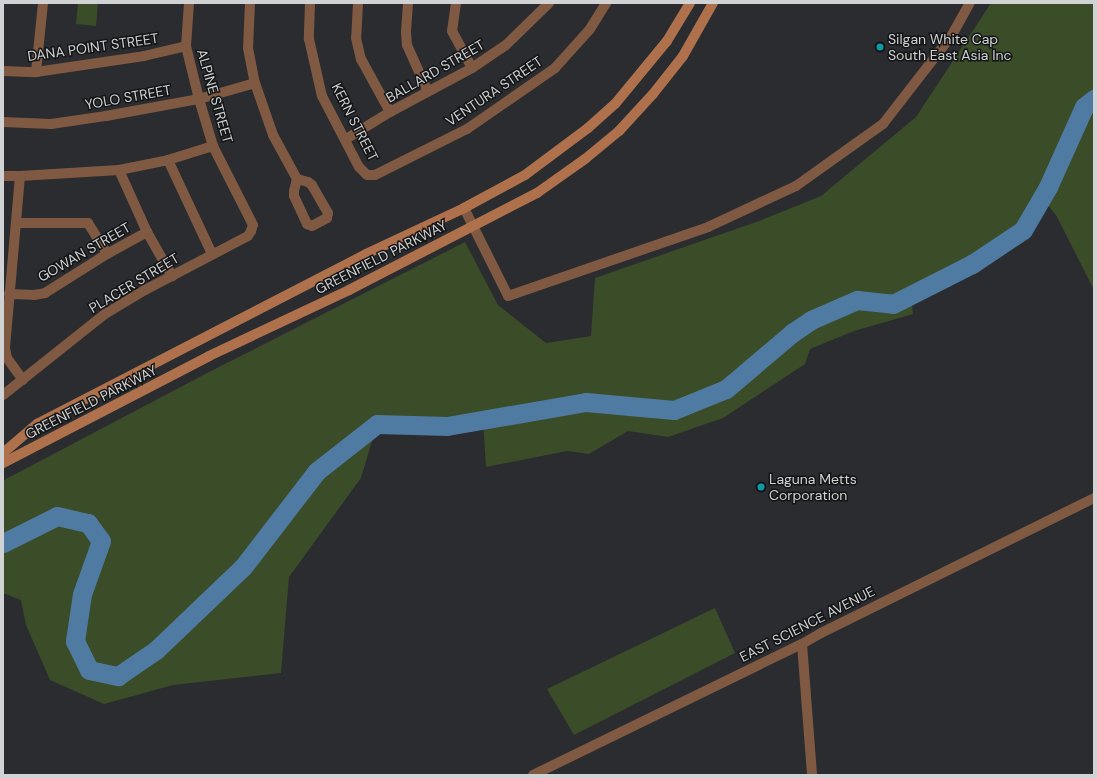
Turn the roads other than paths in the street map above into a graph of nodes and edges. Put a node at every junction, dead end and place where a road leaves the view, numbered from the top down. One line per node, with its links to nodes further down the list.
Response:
1 (43, 3): 16 (street)
2 (189, 3): 13 (street, ALPINE STREET)
3 (250, 3): 17 (street)
4 (310, 3): 22 (street, KERN STREET)
5 (358, 3): 20 (street)
6 (408, 3): 18 (street)
7 (456, 3): 14 (street)
8 (549, 3): 14 (street, BALLARD STREET)
9 (606, 3): 26 (street, VENTURA STREET)
10 (690, 3): 30 (main road, GREENFIELD PARKWAY)
11 (713, 3): 32 (main road, GREENFIELD PARKWAY)
12 (970, 3): 32 (street)
13 (186, 46): 16 (street, DANA POINT STREET); 19 (street, ALPINE STREET)
14 (472, 68): 18 (street, BALLARD STREET)
15 (3, 71): 16 (street, DANA POINT STREET)
16 (36, 72)
17 (255, 83): 19 (street, YOLO STREET); 29 (street)
18 (428, 92): 20 (street, BALLARD STREET)
19 (199, 99): 21 (street, YOLO STREET); 23 (street, ALPINE STREET)
20 (390, 112): 22 (street, BALLARD STREET)
21 (3, 122)
22 (346, 139): 26 (street, KERN STREET)
23 (213, 146): 24 (street); 34 (street, ALPINE STREET)
24 (168, 160): 25 (street); 36 (street)
25 (119, 170): 28 (street); 33 (street)
26 (375, 175)
27 (3, 176): 28 (street)
28 (20, 176): 31 (street)
29 (297, 179)
30 (464, 208): 32 (street); 41 (main road, GREENFIELD PARKWAY)
31 (17, 223): 35 (street); 38 (street)
32 (473, 226): 42 (main road, GREENFIELD PARKWAY)
33 (147, 232): 35 (street, GOWAN STREET); 37 (street)
34 (248, 236): 36 (street, PLACER STREET)
35 (107, 254): 38 (street, GOWAN STREET)
36 (212, 254): 37 (street, PLACER STREET)
37 (172, 276): 39 (street, PLACER STREET)
38 (9, 294): 39 (street)
39 (23, 380): 40 (street, PLACER STREET)
40 (3, 395)
41 (3, 453)
42 (3, 463)
43 (1094, 498): 44 (street, EAST SCIENCE AVENUE)
44 (802, 644): 45 (street, EAST SCIENCE AVENUE); 46 (street)
45 (533, 775)
46 (812, 775)

